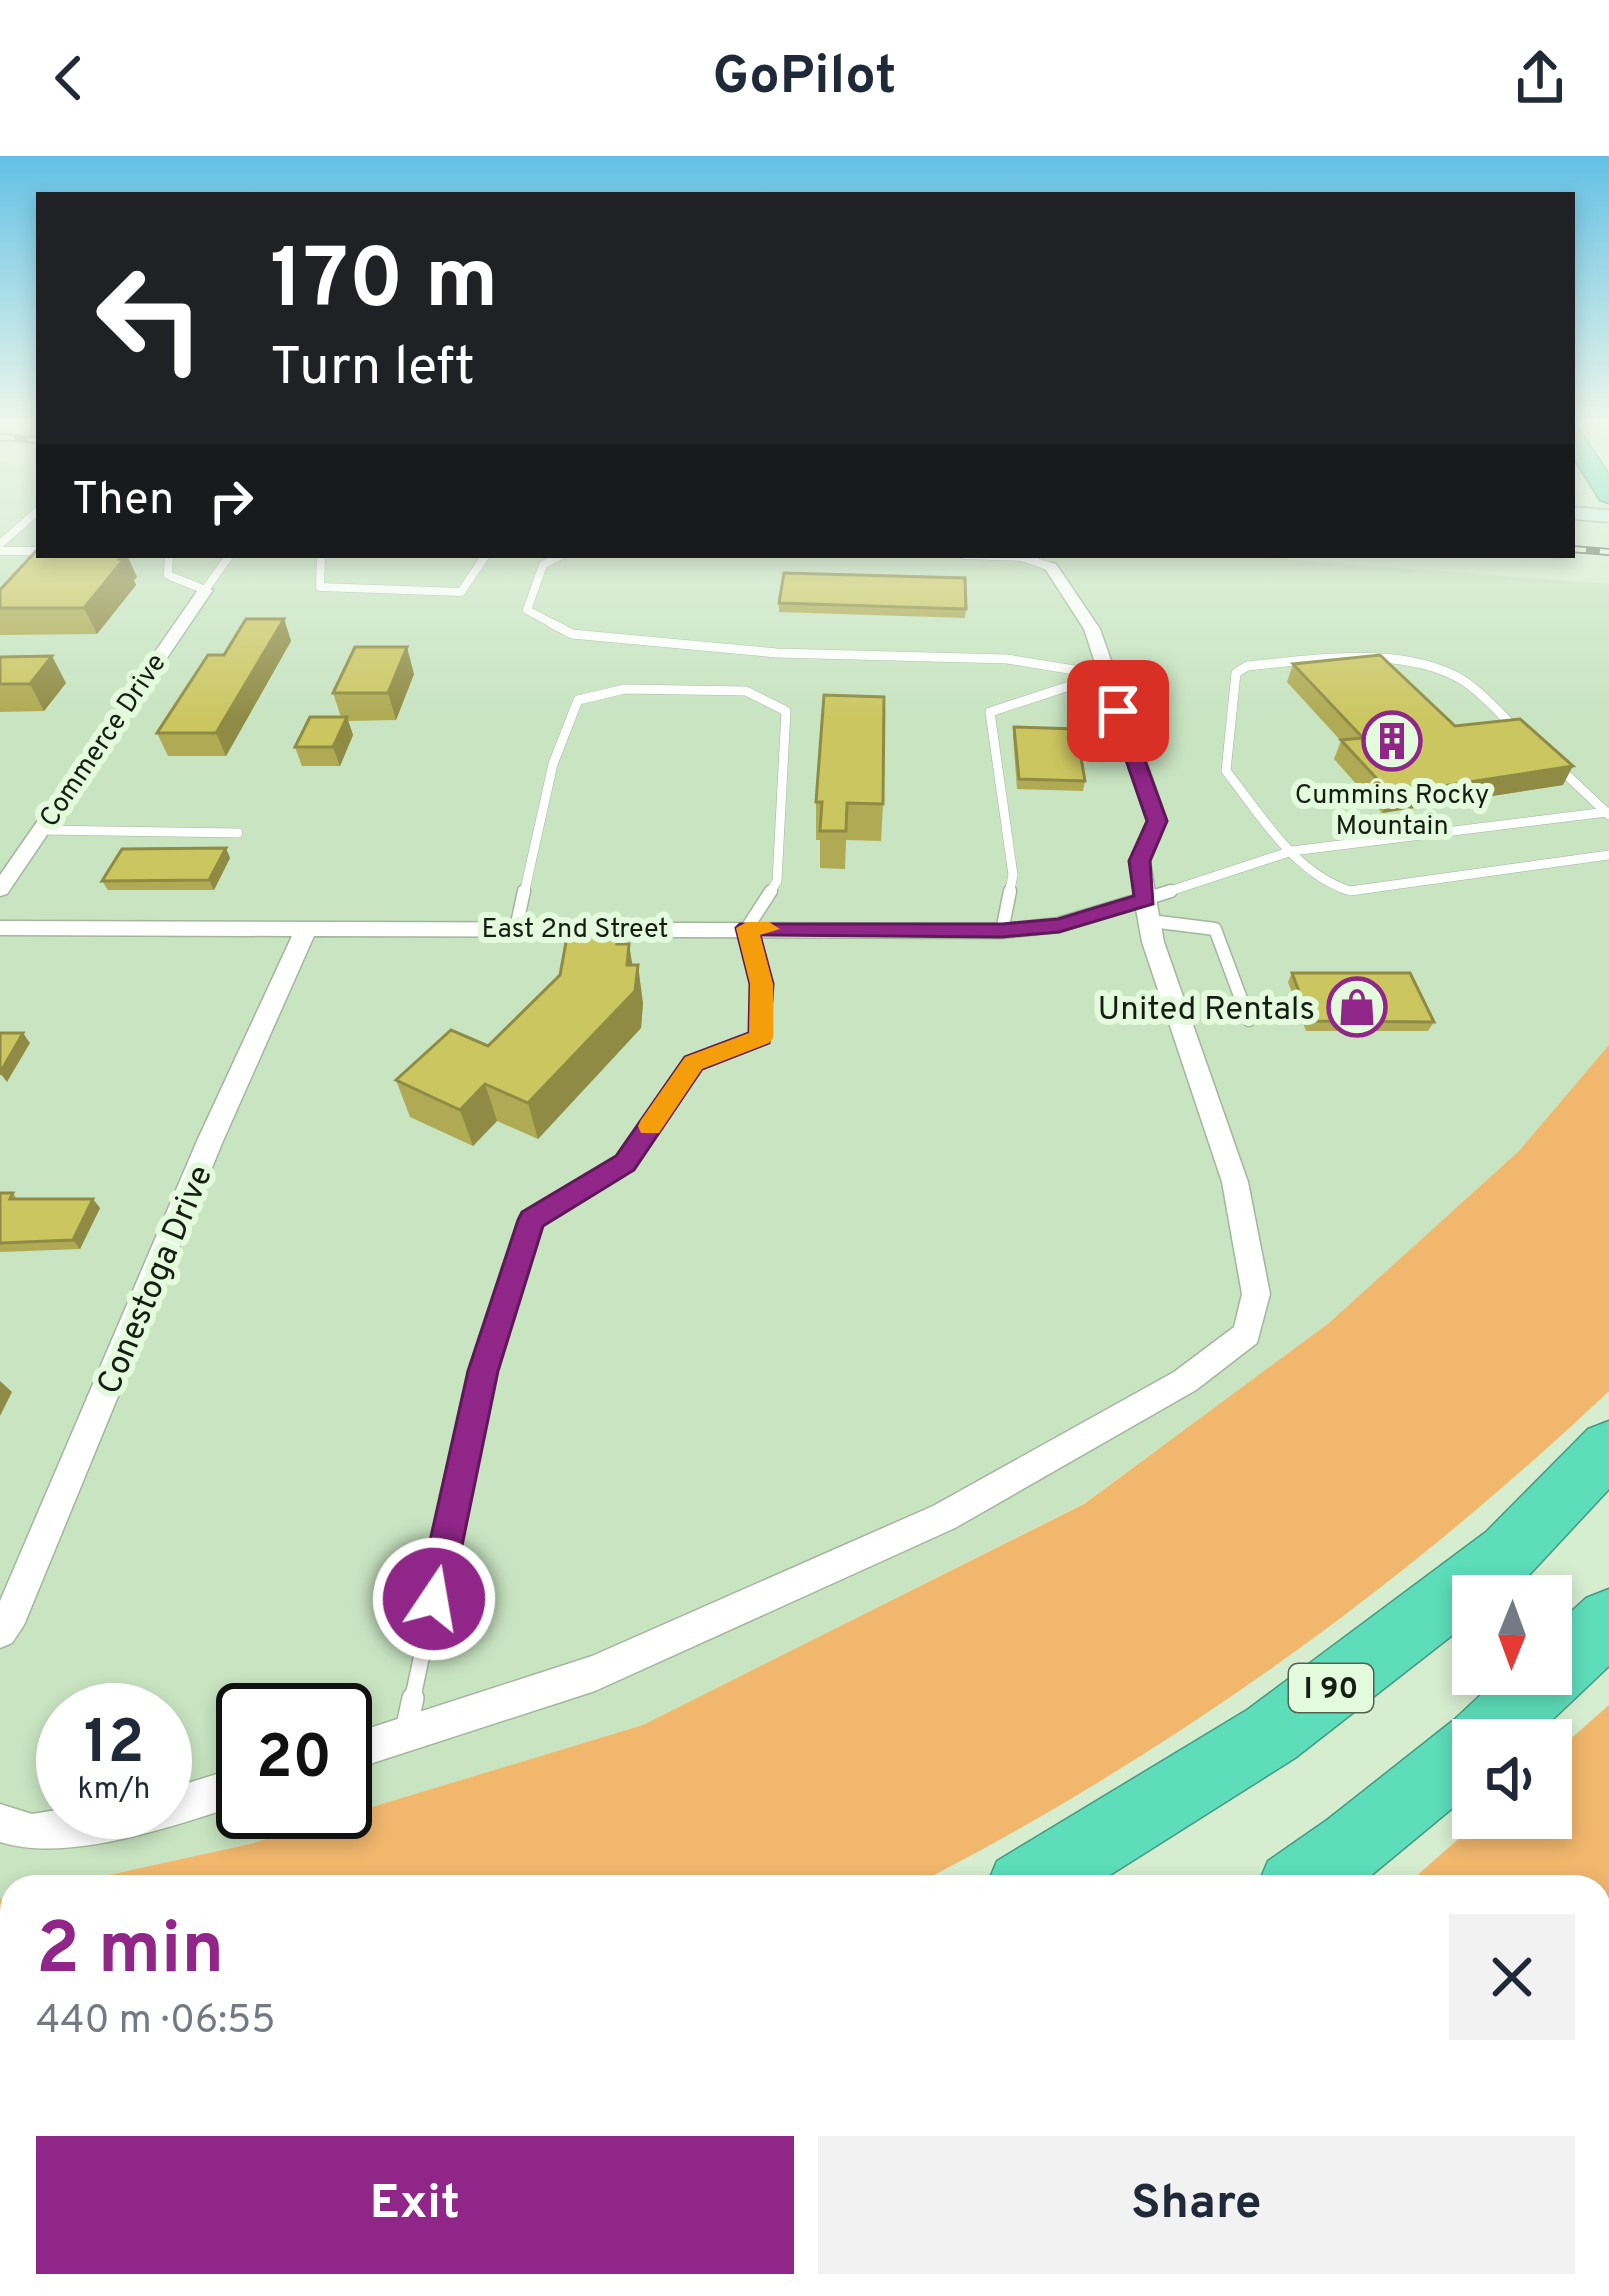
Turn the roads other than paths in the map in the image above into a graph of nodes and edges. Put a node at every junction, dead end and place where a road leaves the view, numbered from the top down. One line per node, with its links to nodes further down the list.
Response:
1 (30, 519): 2 (lane)
2 (0, 548): 3 (lane)
3 (36, 551)
4 (170, 558): 11 (lane)
5 (228, 558): 11 (lane)
6 (321, 558): 7 (lane)
7 (484, 558)
8 (556, 558): 12 (lane)
9 (1025, 558): 10 (lane)
10 (1051, 567): 12 (street)
11 (205, 590): 16 (street, Commerce Drive)
12 (1105, 675): 21 (street); 26 (lane)
13 (1523, 736): 18 (lane)
14 (1540, 751): 15 (lane)
15 (1608, 813): 18 (lane)
16 (40, 830): 17 (lane); 20 (street, Commerce Drive)
17 (238, 833)
18 (1292, 851): 19 (lane); 21 (lane)
19 (1609, 855)
20 (0, 890)
21 (1148, 910): 26 (street, East 2nd Street); 27 (lane); 32 (street)
22 (307, 927): 23 (street, East 2nd Street); 24 (street, East 2nd Street); 30 (street, Conestoga Drive)
23 (0, 928)
24 (516, 928): 25 (street, East 2nd Street); 25 (lane)
25 (747, 928): 26 (street, East 2nd Street); 32 (lane)
26 (1002, 931)
27 (1249, 1020)
28 (1609, 1448): 37 (highway, I 90)
29 (1609, 1621): 31 (highway)
30 (0, 1631)
31 (1503, 1719)
32 (405, 1735): 33 (street)
33 (372, 1745)
34 (1452, 1764): 38 (highway)
35 (0, 1823): 36 (street)
36 (36, 1832)
37 (1042, 1875)
38 (1311, 1875)

